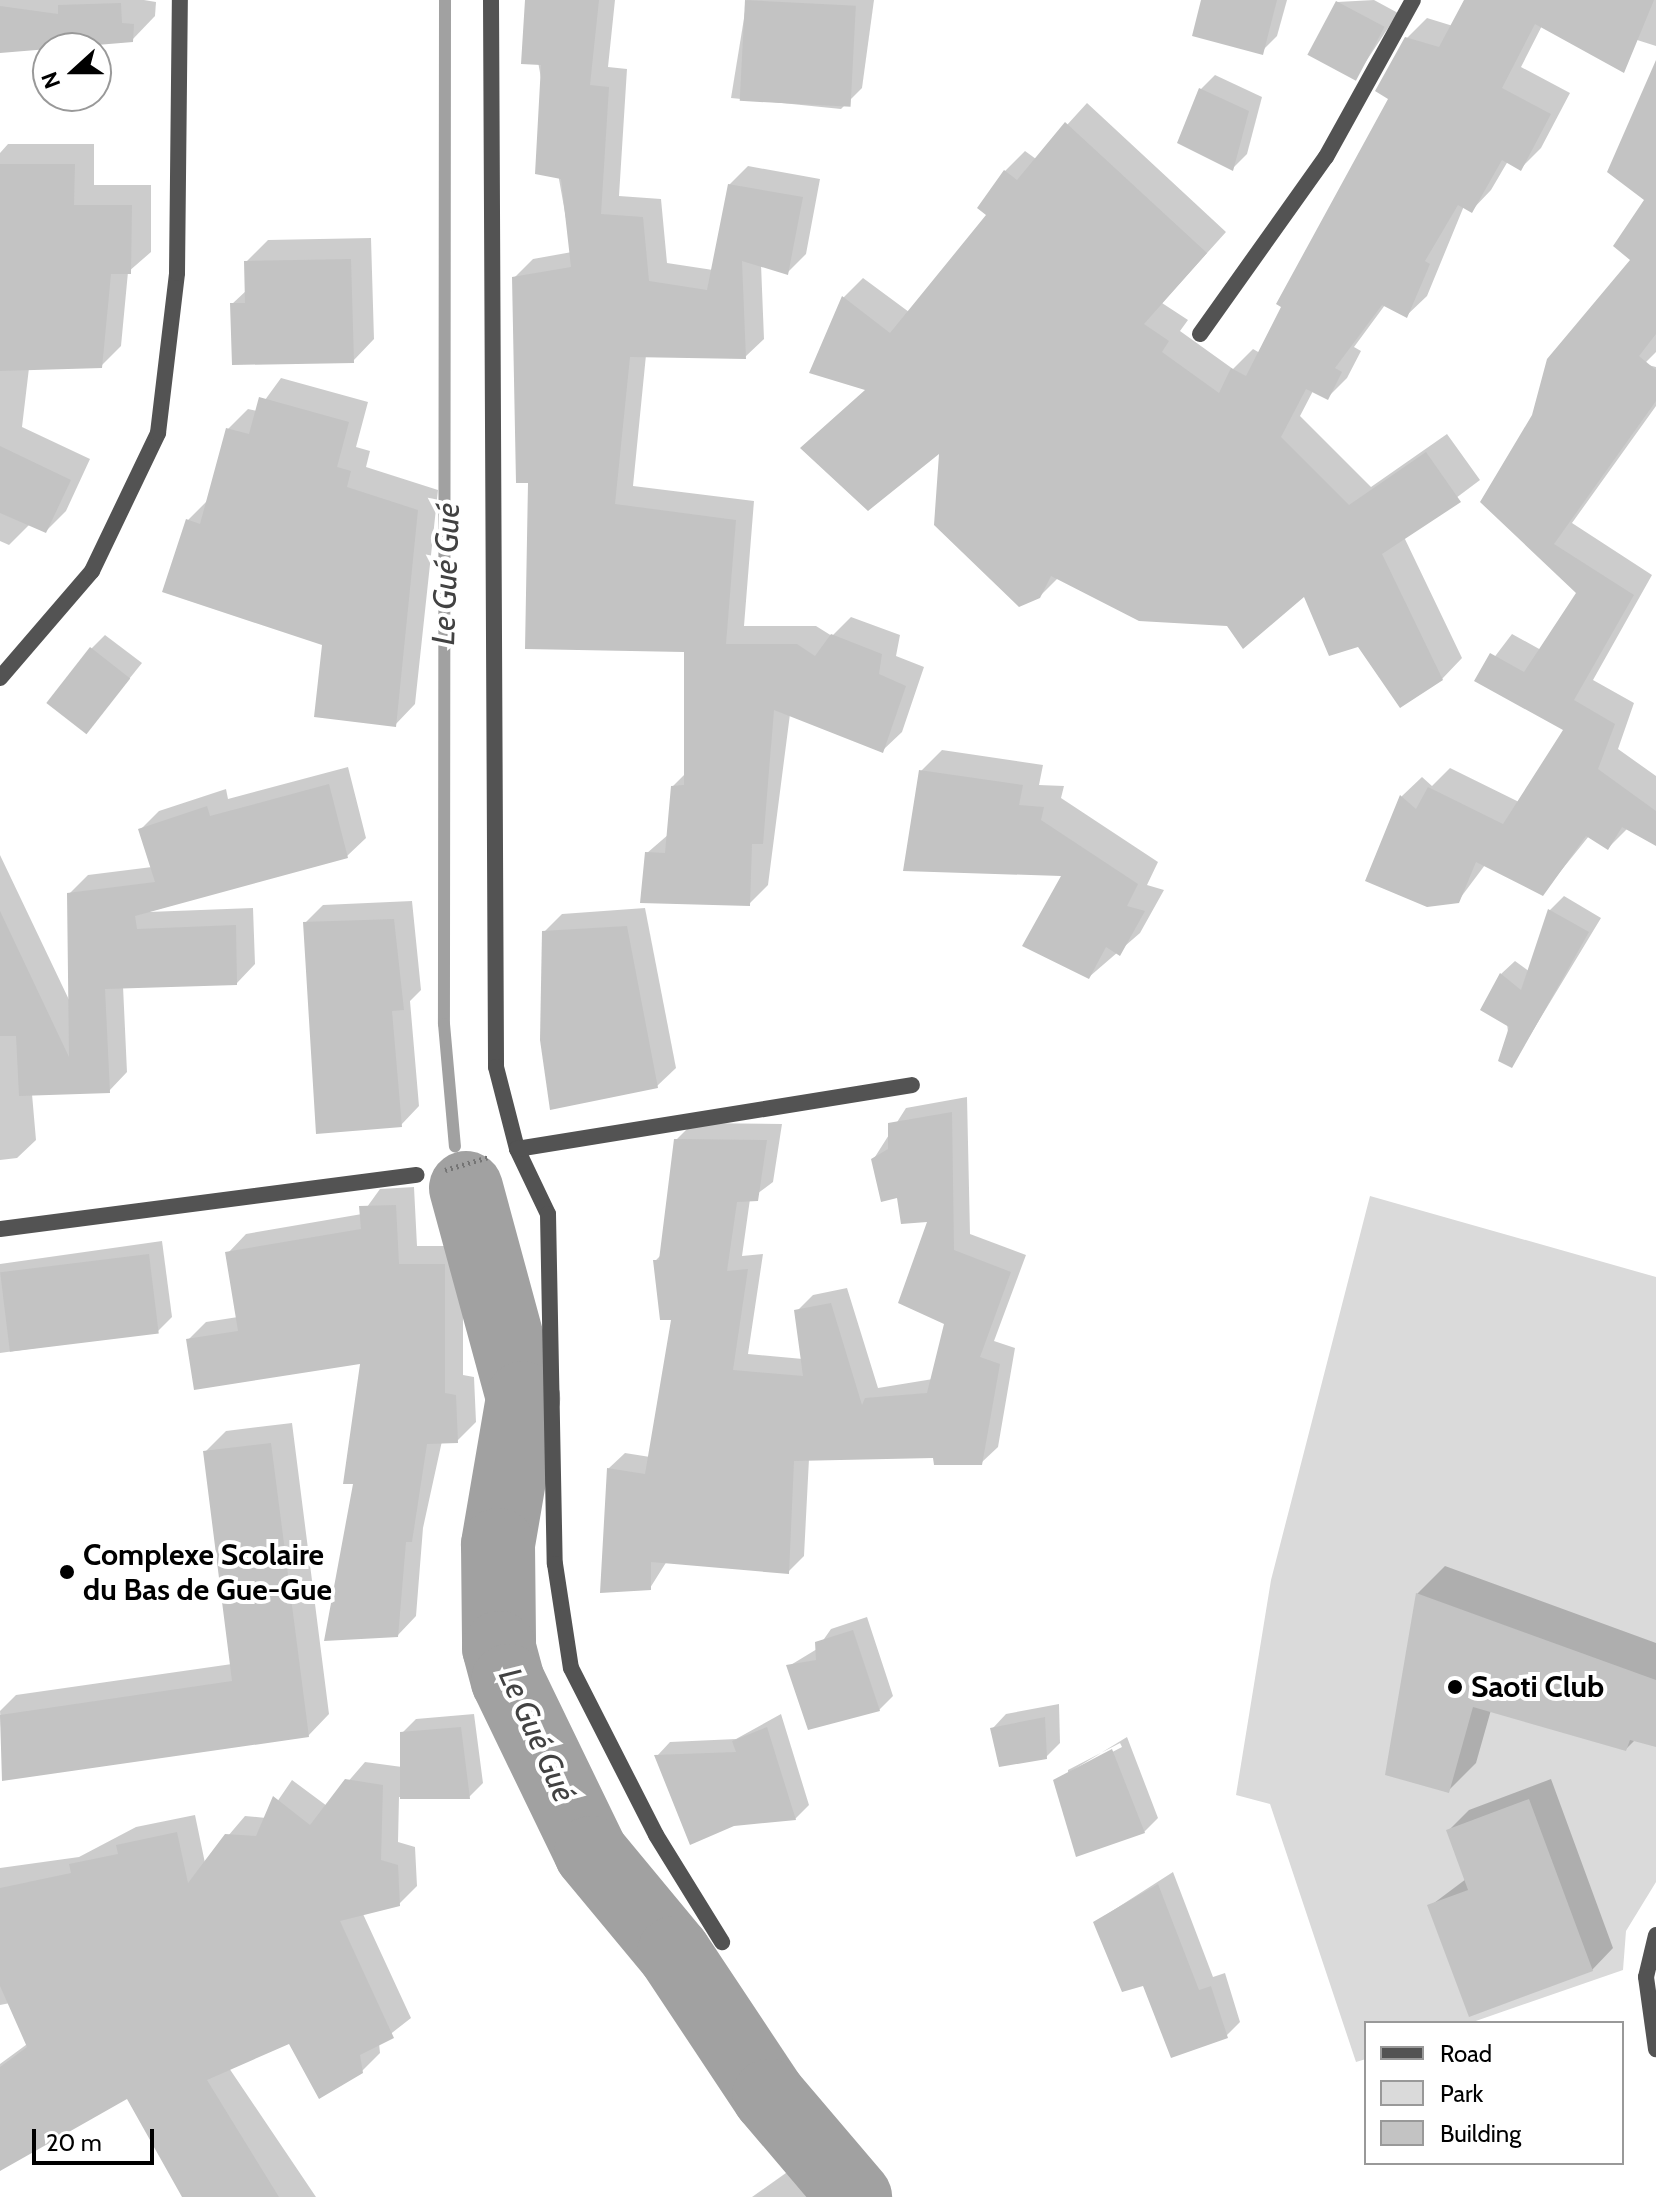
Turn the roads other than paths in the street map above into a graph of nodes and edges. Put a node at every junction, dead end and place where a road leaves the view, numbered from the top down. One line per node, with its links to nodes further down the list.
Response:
1 (180, 0): 5 (street)
2 (491, 0): 7 (street)
3 (1413, 0): 4 (street)
4 (1200, 334)
5 (0, 678)
6 (912, 1085): 7 (street)
7 (517, 1149): 11 (street)
8 (417, 1175): 9 (street)
9 (0, 1229)
10 (1656, 1935): 12 (street)
11 (722, 1942)
12 (1656, 2049)

